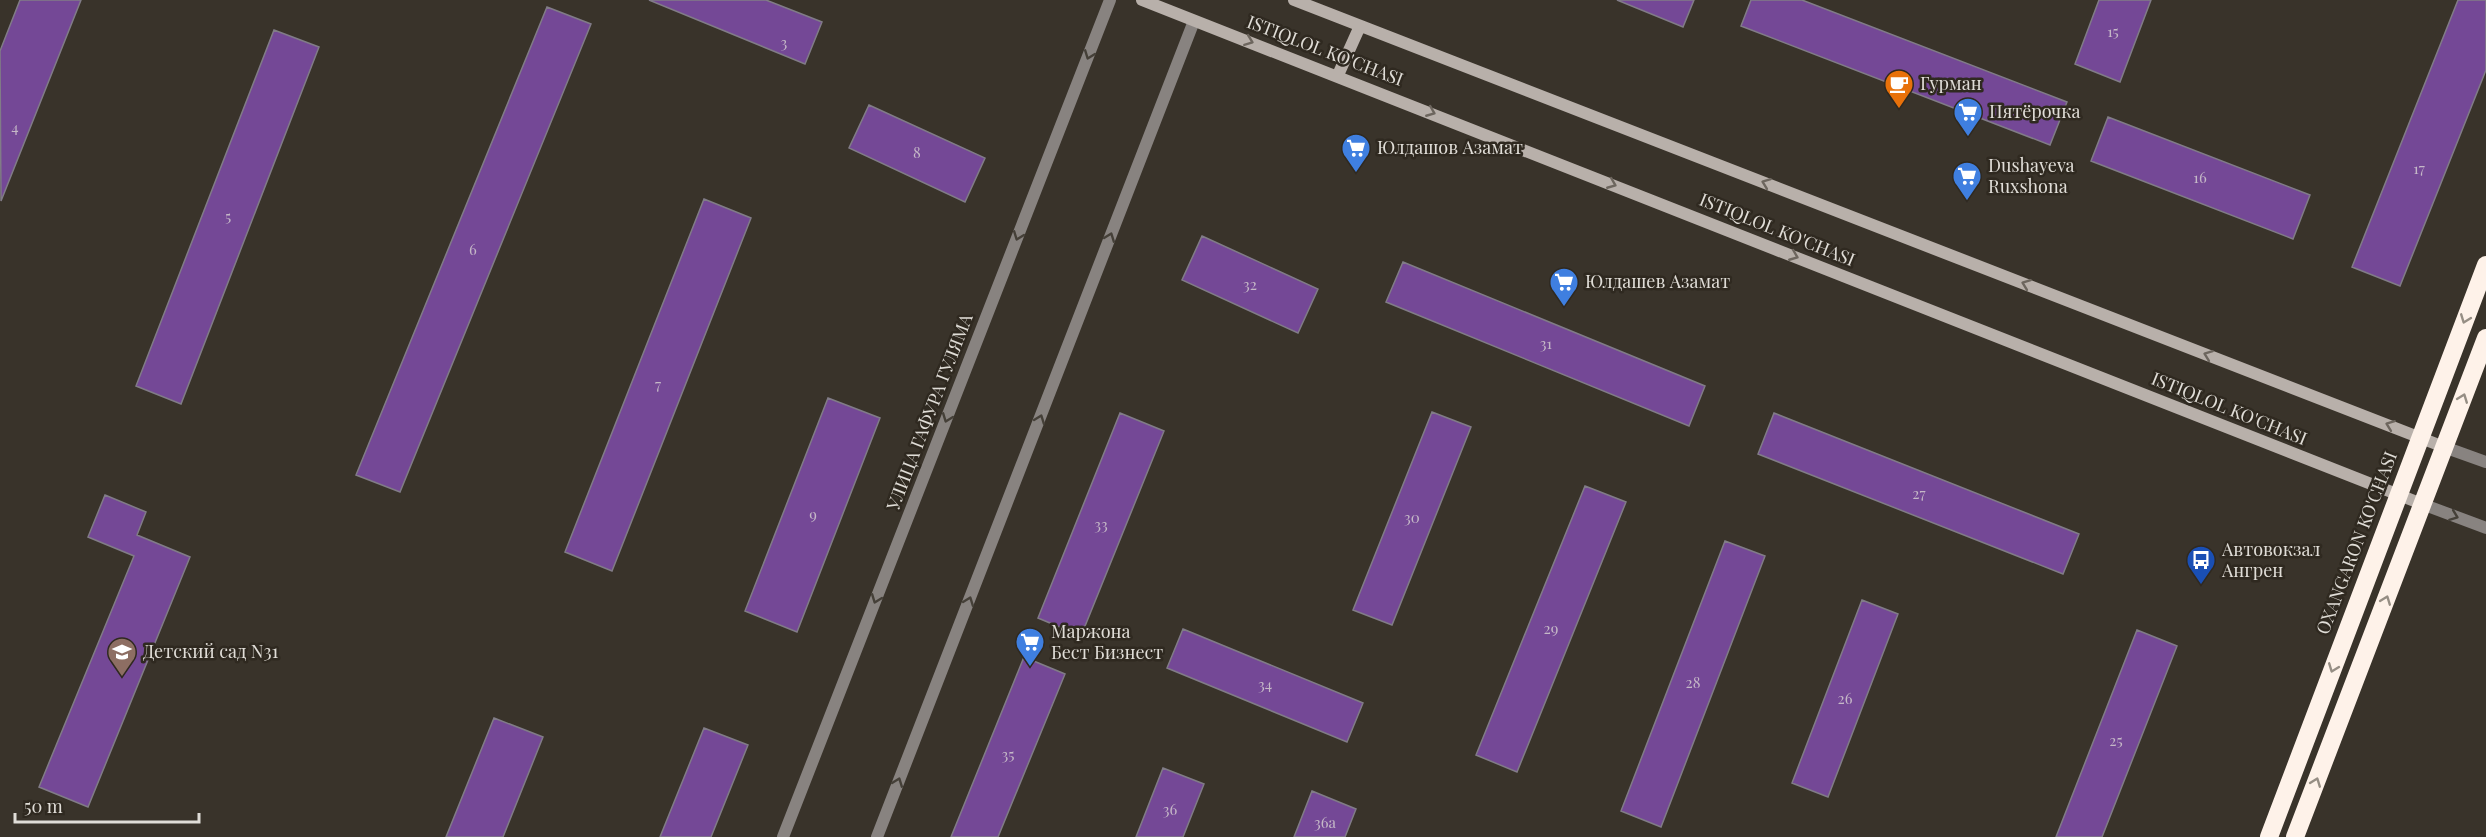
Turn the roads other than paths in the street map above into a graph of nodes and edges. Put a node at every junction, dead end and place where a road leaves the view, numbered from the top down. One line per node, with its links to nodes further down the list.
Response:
1 (1110, 0): 15 (street, УЛИЦА ГАФУРА ГУЛЯМА, one-way to 15)
2 (1142, 0): 4 (main road, ISTIQLOL KO'CHASI)
3 (1294, 0): 5 (main road, ISTIQLOL KO'CHASI)
4 (1194, 21): 6 (main road, ISTIQLOL KO'CHASI, one-way to 6); 16 (street, one-way to 4)
5 (1360, 26): 6 (main road); 9 (main road, ISTIQLOL KO'CHASI, one-way to 5)
6 (1338, 75): 12 (main road, ISTIQLOL KO'CHASI, one-way to 12)
7 (2486, 265): 9 (highway, OXANGARON KO'CHASI, one-way to 9)
8 (2486, 338): 10 (highway, one-way to 8)
9 (2420, 437): 10 (main road, ISTIQLOL KO'CHASI); 12 (highway, OXANGARON KO'CHASI)
10 (2444, 447): 11 (street, ISTIQLOL KO'CHASI); 13 (highway)
11 (2486, 462)
12 (2398, 495): 13 (main road, ISTIQLOL KO'CHASI); 17 (highway, OXANGARON KO'CHASI, one-way to 17)
13 (2422, 504): 14 (street, one-way to 14); 18 (highway, one-way to 13)
14 (2486, 528)
15 (783, 837)
16 (877, 837)
17 (2269, 837)
18 (2295, 837)

